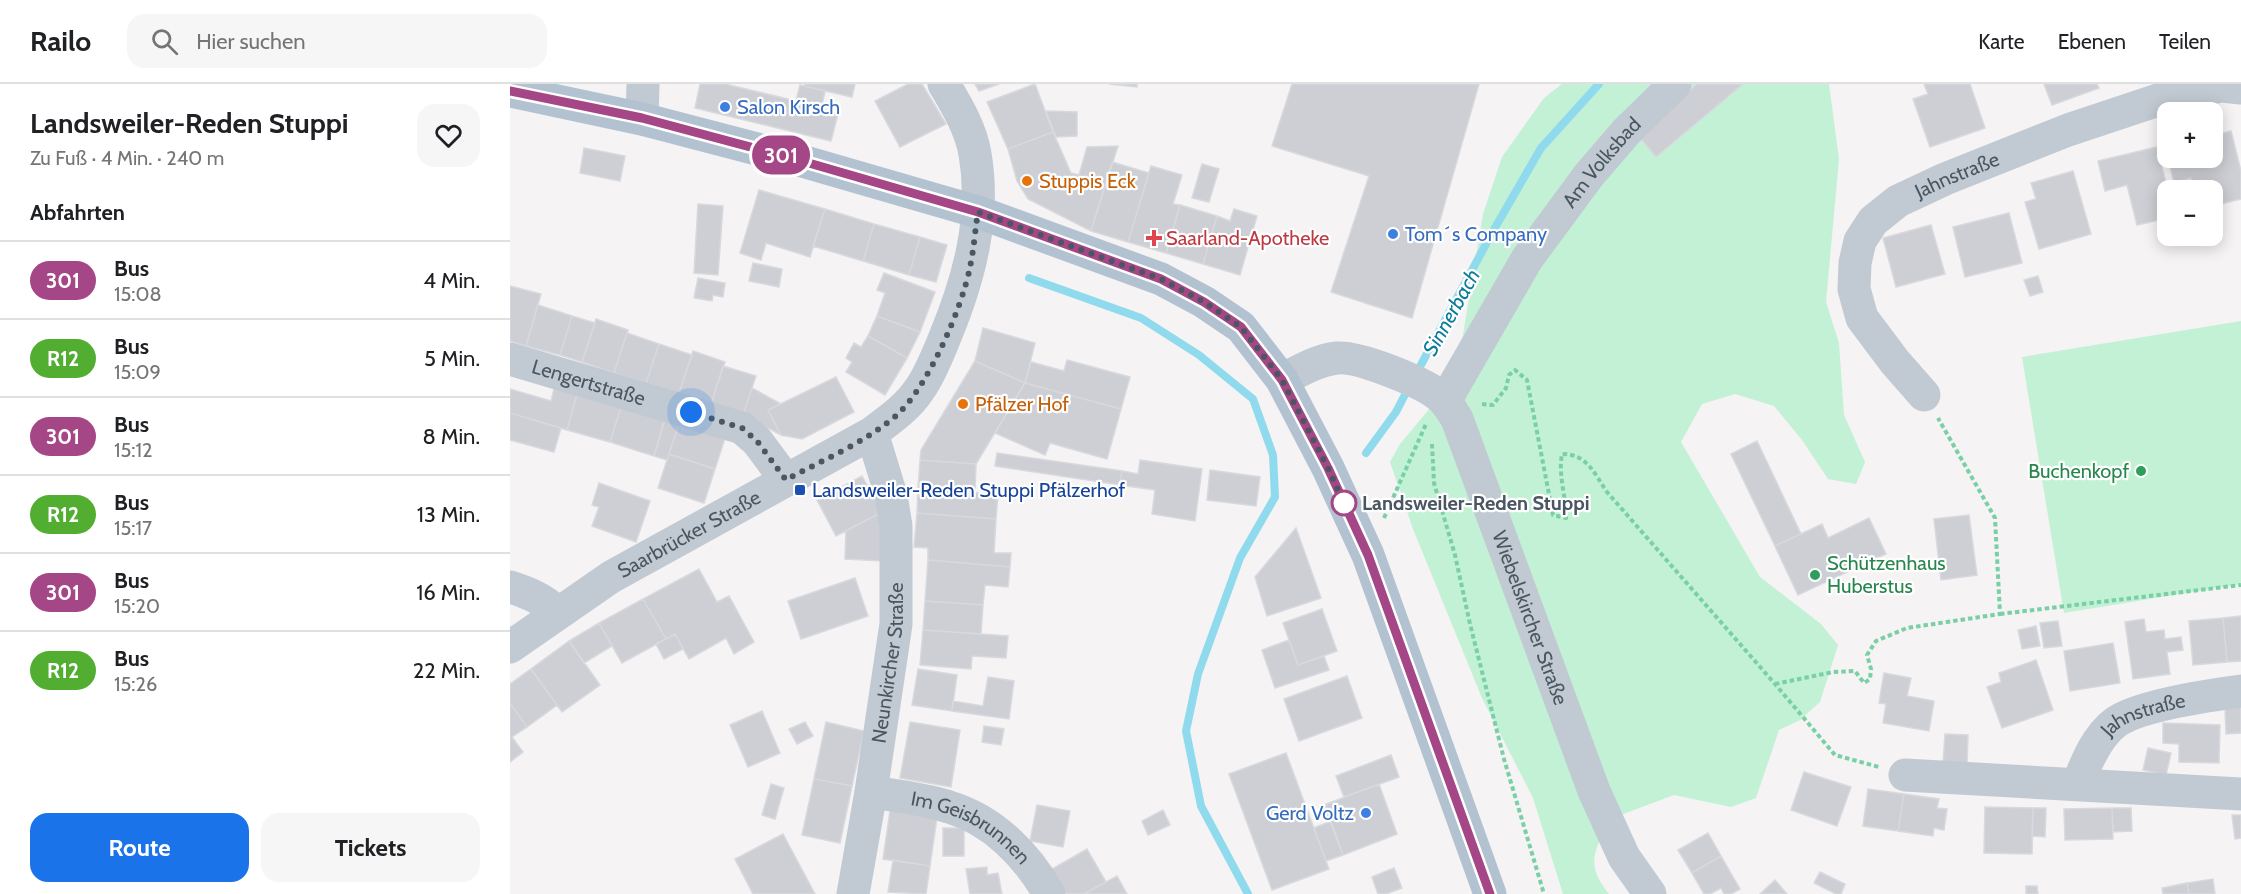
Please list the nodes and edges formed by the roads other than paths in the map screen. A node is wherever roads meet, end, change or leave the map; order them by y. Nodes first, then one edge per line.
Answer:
1 (643, 84) edge
2 (944, 84) edge
3 (1675, 84) edge
4 (2241, 88) edge
5 (544, 90) edge
6 (510, 91) edge
7 (642, 118) junction
8 (978, 212) junction
9 (510, 358) edge
10 (1282, 380) junction
11 (1924, 395) road end
12 (1432, 404) junction
13 (872, 433) junction
14 (786, 480) junction
15 (510, 587) edge
16 (557, 612) junction
17 (510, 647) edge
18 (2241, 691) edge
19 (1905, 775) road end
20 (2078, 784) junction
21 (871, 792) junction
22 (2241, 794) edge
23 (853, 894) edge
24 (1049, 894) edge
25 (1490, 894) edge
26 (1650, 894) edge

1 - 7 street
2 - 8 street, Saarbrücker Straße
3 - 12 street, Am Volksbad
4 - 11 street, Jahnstraße
5 - 6 main road
5 - 7 main road
7 - 8 main road
8 - 10 main road
8 - 13 street, Saarbrücker Straße
9 - 14 street, Lengertstraße
10 - 12 street
10 - 25 main road
12 - 26 street, Wiebelskircher Straße
13 - 14 street, Saarbrücker Straße
13 - 21 street, Neunkircher Straße
14 - 16 street, Saarbrücker Straße
15 - 16 street
16 - 17 street, Saarbrücker Straße
18 - 20 street, Jahnstraße
19 - 20 street
20 - 22 street
21 - 23 street, Neunkircher Straße
21 - 24 street, Im Geisbrunnen

